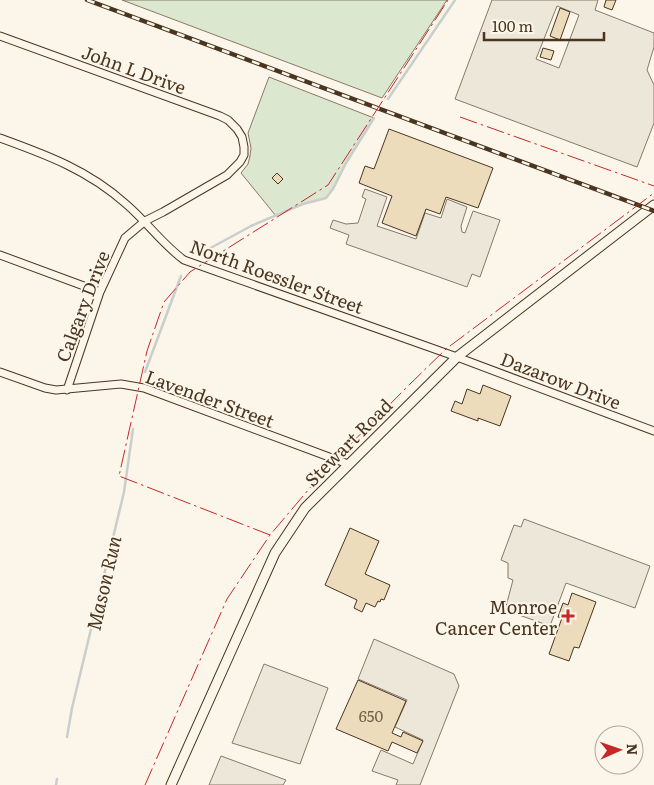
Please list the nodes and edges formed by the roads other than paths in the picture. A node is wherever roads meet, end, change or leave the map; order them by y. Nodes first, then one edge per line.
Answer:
1 (0, 36) edge
2 (0, 138) edge
3 (244, 147) joint
4 (654, 205) edge
5 (144, 221) junction
6 (0, 255) edge
7 (100, 292) junction
8 (457, 356) junction
9 (0, 372) edge
10 (67, 390) junction
11 (654, 431) edge
12 (348, 464) junction
13 (171, 785) edge

1 - 3 street, John L Drive
2 - 5 street, North Roessler Street
3 - 5 street, Calgary Drive
4 - 8 street, Stewart Road
5 - 7 street, Calgary Drive
5 - 8 street, North Roessler Street
6 - 7 street
7 - 10 street, Calgary Drive
8 - 11 street, Dazarow Drive
8 - 12 street, Stewart Road
9 - 10 street, Lavender Street
10 - 12 street, Lavender Street
12 - 13 street, Stewart Road

